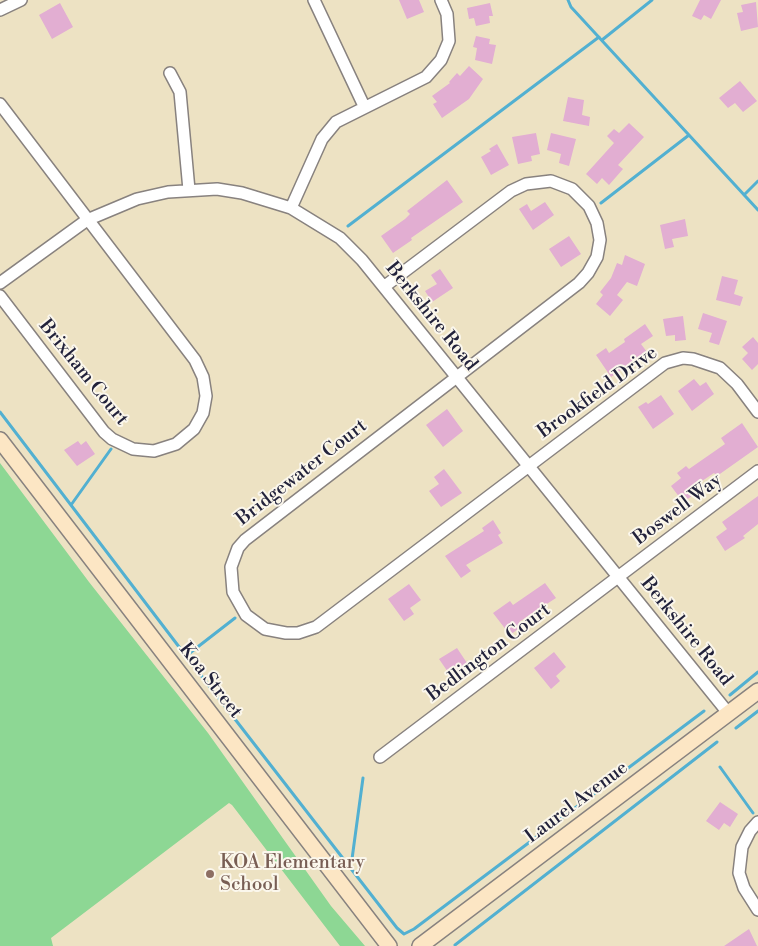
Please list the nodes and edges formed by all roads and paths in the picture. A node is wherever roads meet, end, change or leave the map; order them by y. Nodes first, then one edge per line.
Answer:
1 (21, 0) edge
2 (314, 0) edge
3 (441, 0) edge
4 (0, 10) edge
5 (170, 73) dead end
6 (0, 104) edge
7 (364, 106) junction
8 (189, 190) junction
9 (291, 208) junction
10 (87, 220) junction
11 (0, 283) edge
12 (385, 286) junction
13 (0, 296) edge
14 (457, 376) junction
15 (758, 412) edge
16 (0, 440) edge
17 (529, 466) junction
18 (758, 471) edge
19 (619, 576) junction
20 (758, 691) edge
21 (729, 714) junction
22 (380, 757) dead end
23 (758, 822) edge
24 (758, 910) edge
25 (389, 946) edge
26 (420, 946) edge

1 - 4 street
2 - 7 street
3 - 7 street
5 - 8 street
6 - 10 street, Brixham Court
7 - 9 street
8 - 9 street, Berkshire Road
8 - 10 street, Berkshire Road
9 - 12 street, Berkshire Road
10 - 11 street, Berkshire Road
10 - 13 street, Brixham Court
12 - 14 street, Berkshire Road
12 - 14 street, Bridgewater Court
14 - 17 street, Berkshire Road
14 - 17 street, Bridgewater Court
15 - 17 street, Brookfield Drive
16 - 25 main road, Koa Street
17 - 19 street, Berkshire Road
18 - 19 street, Boswell Way
19 - 21 street, Berkshire Road
19 - 22 street, Bedlington Court
20 - 21 main road, Laurel Avenue
21 - 26 main road, Laurel Avenue
23 - 24 street

